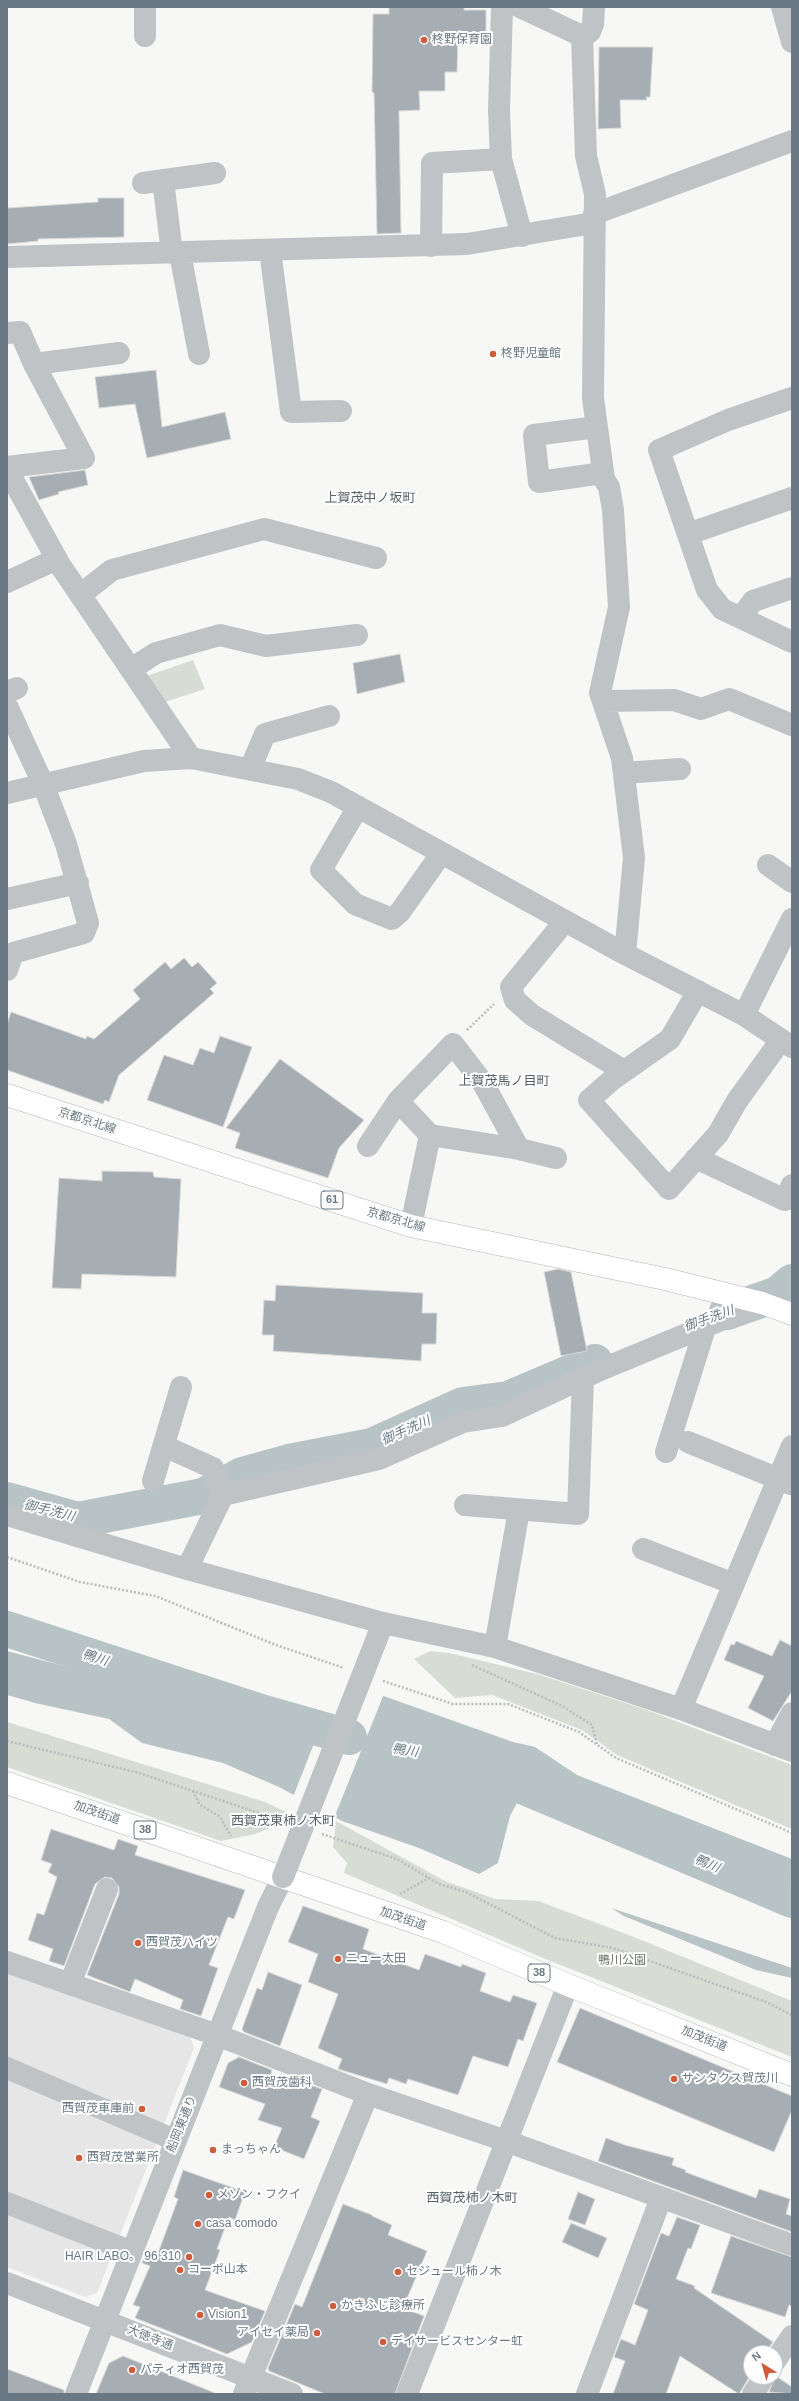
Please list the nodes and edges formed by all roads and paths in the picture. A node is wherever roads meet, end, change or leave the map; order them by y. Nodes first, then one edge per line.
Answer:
1 (145, 7) edge
2 (502, 7) edge
3 (520, 7) edge
4 (594, 7) edge
5 (782, 7) edge
6 (145, 36) dead end
7 (582, 36) junction
8 (792, 42) edge
9 (792, 141) edge
10 (501, 159) junction
11 (215, 172) dead end
12 (594, 219) junction
13 (522, 236) junction
14 (431, 246) junction
15 (270, 250) junction
16 (176, 253) junction
17 (7, 257) edge
18 (7, 333) edge
19 (119, 353) dead end
20 (198, 354) dead end
21 (34, 364) junction
22 (792, 398) edge
23 (341, 411) dead end
24 (597, 426) junction
25 (7, 468) edge
26 (603, 473) junction
27 (792, 498) edge
28 (688, 534) junction
29 (376, 558) dead end
30 (56, 559) junction
31 (7, 582) edge
32 (792, 588) edge
33 (80, 595) junction
34 (741, 617) junction
35 (357, 634) dead end
36 (792, 642) edge
37 (130, 669) junction
38 (10, 695) edge
39 (603, 701) junction
40 (330, 716) dead end
41 (792, 725) edge
42 (191, 758) junction
43 (250, 769) junction
44 (680, 769) dead end
45 (624, 773) junction
46 (43, 784) junction
47 (7, 793) edge
48 (358, 807) junction
49 (441, 854) junction
50 (768, 865) dead end
51 (792, 882) edge
52 (78, 883) junction
53 (7, 899) edge
54 (792, 919) edge
55 (565, 921) junction
56 (625, 954) junction
57 (7, 970) edge
58 (511, 987) junction
59 (698, 991) junction
60 (744, 1015) junction
61 (787, 1043) edge
62 (453, 1044) junction
63 (624, 1071) junction
64 (7, 1095) edge
65 (398, 1101) junction
66 (430, 1135) junction
67 (368, 1146) dead end
68 (519, 1150) junction
69 (556, 1158) dead end
70 (696, 1158) junction
71 (792, 1185) edge
72 (411, 1226) junction
73 (762, 1302) junction
74 (792, 1314) edge
75 (705, 1328) junction
76 (583, 1378) junction
77 (181, 1387) dead end
78 (688, 1442) dead end
79 (164, 1446) junction
80 (792, 1446) edge
81 (666, 1452) dead end
82 (153, 1481) dead end
83 (785, 1482) edge
84 (223, 1495) junction
85 (465, 1505) dead end
86 (519, 1510) junction
87 (7, 1515) edge
88 (643, 1549) dead end
89 (7, 1557) edge
90 (187, 1568) junction
91 (734, 1584) junction
92 (384, 1623) junction
93 (466, 1639) junction
94 (495, 1647) junction
95 (350, 1670) dead end
96 (380, 1680) dead end
97 (682, 1710) junction
98 (792, 1713) edge
99 (7, 1741) edge
100 (597, 1745) junction
101 (783, 1748) edge
102 (7, 1783) edge
103 (192, 1790) junction
104 (286, 1822) dead end
105 (315, 1832) dead end
106 (792, 1833) edge
107 (231, 1836) dead end
108 (283, 1877) junction
109 (107, 1889) dead end
110 (7, 1962) edge
111 (70, 1984) junction
112 (568, 1985) junction
113 (792, 2015) edge
114 (217, 2035) junction
115 (7, 2068) edge
116 (792, 2075) edge
117 (368, 2094) junction
118 (175, 2140) junction
119 (506, 2141) junction
120 (661, 2198) junction
121 (7, 2203) edge
122 (792, 2245) edge
123 (132, 2252) junction
124 (7, 2282) edge
125 (105, 2321) junction
126 (792, 2336) edge
127 (783, 2349) edge
128 (247, 2385) edge
129 (759, 2385) edge
130 (76, 2394) edge
131 (292, 2394) edge
132 (407, 2394) edge
133 (587, 2394) edge
134 (753, 2394) edge

1 - 6 street
2 - 10 street
3 - 7 street
4 - 7 street
5 - 8 street
7 - 12 street
9 - 12 street
10 - 13 street
10 - 14 street
11 - 16 street
12 - 13 street
12 - 24 street
13 - 14 street
14 - 15 street
15 - 16 street
15 - 23 street
16 - 17 street
16 - 20 street
18 - 21 street
19 - 21 street
21 - 25 street
22 - 28 street
24 - 26 street
24 - 26 street
25 - 30 street
26 - 39 street
27 - 28 street
28 - 34 street
29 - 33 street
30 - 31 street
30 - 33 street
32 - 34 street
33 - 37 street
34 - 36 street
35 - 37 street
37 - 42 street
38 - 46 street
39 - 41 street
39 - 45 street
40 - 43 street
42 - 43 street
42 - 46 street
43 - 48 street
44 - 45 street
45 - 56 street
46 - 47 street
46 - 52 street
48 - 49 street
48 - 49 street
49 - 55 street
50 - 51 street
52 - 53 street
52 - 57 street
54 - 60 street
55 - 56 street
55 - 58 street
56 - 59 street
58 - 62 path
58 - 63 street
59 - 60 street
59 - 63 street
60 - 61 street
61 - 70 street
62 - 65 street
62 - 68 street
63 - 70 street
64 - 72 main road, 京都京北線 / 61
65 - 66 street
65 - 67 street
66 - 68 street
66 - 72 street
68 - 69 street
70 - 71 street
72 - 73 main road, 京都京北線 / 61
73 - 74 main road, 京都京北線 / 61
73 - 75 street
75 - 76 street
75 - 81 street
76 - 84 street
76 - 86 street
77 - 79 street
78 - 83 street
79 - 82 street
79 - 84 street
80 - 83 street
83 - 91 street
84 - 90 street
85 - 86 street
86 - 94 street
87 - 90 street
88 - 91 street
89 - 95 path
90 - 92 street
91 - 97 street
92 - 93 street
92 - 108 street, 船岡東通り, bridge
93 - 94 street
93 - 100 path
94 - 97 street
96 - 100 path
97 - 101 street
98 - 101 street
99 - 103 path
100 - 106 path
102 - 108 main road, 加茂街道 / 38
103 - 104 path
103 - 107 path
105 - 113 path
108 - 112 main road, 加茂街道 / 38
108 - 114 street, 船岡東通り
109 - 111 street
110 - 111 street
111 - 114 street
112 - 116 main road, 加茂街道 / 38
112 - 119 street
114 - 117 street
114 - 118 street, 船岡東通り
115 - 118 street
117 - 119 street
117 - 128 street
118 - 123 street, 船岡東通り
119 - 120 street
119 - 132 street
120 - 122 street
120 - 133 street
121 - 123 street
123 - 125 street, 船岡東通り
124 - 125 street, 大徳寺通
125 - 128 street, 大徳寺通
125 - 130 street, 船岡東通り
126 - 127 street
128 - 131 street, 大徳寺通
129 - 134 street

